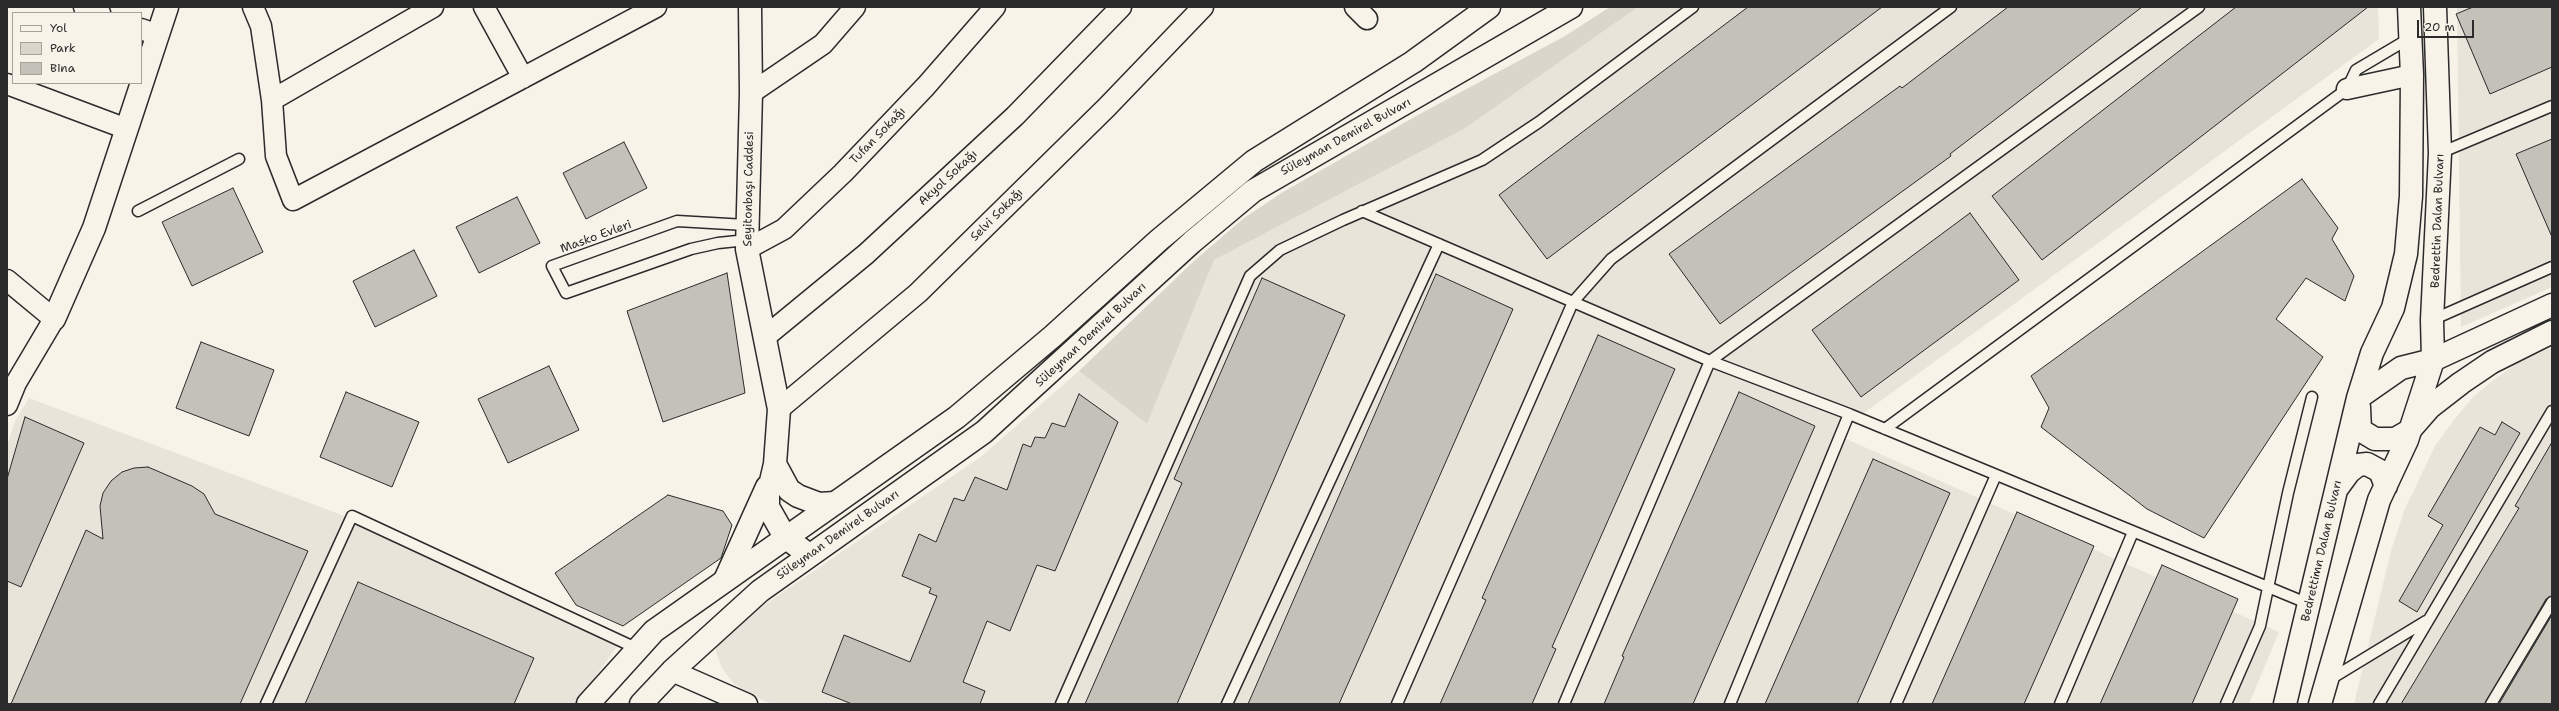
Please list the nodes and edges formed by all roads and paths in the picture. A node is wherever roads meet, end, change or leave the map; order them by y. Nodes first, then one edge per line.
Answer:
1 (84, 7) edge
2 (166, 7) edge
3 (253, 7) edge
4 (434, 7) edge
5 (484, 7) edge
6 (656, 7) edge
7 (750, 7) edge
8 (855, 7) edge
9 (995, 7) edge
10 (1121, 7) edge
11 (1203, 7) edge
12 (1489, 7) edge
13 (1571, 7) edge
14 (1693, 7) edge
15 (1950, 7) edge
16 (2199, 7) edge
17 (2408, 7) edge
18 (2435, 7) edge
19 (97, 12) edge
20 (149, 32) edge
21 (2410, 38) junction
22 (142, 62) edge
23 (2412, 75) junction
24 (523, 78) junction
25 (7, 84) edge
26 (137, 84) edge
27 (2347, 89) junction
28 (751, 93) junction
29 (272, 100) junction
30 (2552, 106) edge
31 (126, 129) junction
32 (2440, 153) junction
33 (239, 159) dead end
34 (138, 211) dead end
35 (1362, 211) junction
36 (747, 238) junction
37 (1439, 244) junction
38 (2552, 266) edge
39 (7, 280) edge
40 (1573, 302) junction
41 (2552, 305) edge
42 (54, 319) junction
43 (2432, 320) junction
44 (2552, 332) edge
45 (765, 337) junction
46 (1710, 360) junction
47 (2433, 360) junction
48 (2312, 397) dead end
49 (2358, 398) junction
50 (7, 404) edge
51 (779, 409) junction
52 (2552, 410) edge
53 (1849, 414) junction
54 (1885, 429) junction
55 (2410, 431) junction
56 (775, 464) junction
57 (1996, 475) junction
58 (2386, 486) junction
59 (2337, 489) junction
60 (835, 503) junction
61 (2132, 532) junction
62 (785, 537) junction
63 (809, 555) junction
64 (725, 580) junction
65 (2268, 588) junction
66 (2552, 602) edge
67 (2309, 604) junction
68 (2429, 620) junction
69 (638, 649) junction
70 (672, 671) junction
71 (2327, 681) junction
72 (266, 704) edge
73 (588, 704) edge
74 (641, 704) edge
75 (748, 704) edge
76 (1061, 704) edge
77 (1227, 704) edge
78 (1397, 704) edge
79 (1564, 704) edge
80 (1730, 704) edge
81 (1896, 704) edge
82 (2060, 704) edge
83 (2226, 704) edge
84 (2285, 704) edge
85 (2320, 704) edge
86 (2379, 704) edge
87 (2491, 704) edge

1 - 19 street
2 - 20 main road
3 - 29 street
4 - 29 street
5 - 24 street
6 - 24 street
7 - 28 main road, Seyitonbaşı Caddesi
8 - 28 street
9 - 36 street, Tufan Sokağı
10 - 45 street, Akyol Sokağı
11 - 51 street, Selvi Sokağı
12 - 60 main road, Süleyman Demirel Bulvarı
13 - 63 main road, Süleyman Demirel Bulvarı
14 - 35 lane
15 - 40 lane
16 - 46 lane
17 - 21 main road
18 - 32 main road, Bedrettin Dalan Bulvarı
20 - 22 main road
21 - 23 main road
21 - 27 lane
23 - 27 street
23 - 49 main road
24 - 29 street
25 - 31 street
26 - 31 main road
27 - 54 lane
28 - 36 main road, Seyitonbaşı Caddesi
30 - 32 lane
31 - 42 main road
32 - 43 main road, Bedrettin Dalan Bulvarı
33 - 34 lane
35 - 37 lane
35 - 76 lane
36 - 36 lane, Masko Evleri
36 - 45 main road, Seyitonbaşı Caddesi
37 - 40 lane
37 - 77 lane
38 - 43 lane
39 - 42 street
40 - 46 lane
40 - 78 lane
41 - 47 main road
42 - 50 street
43 - 47 main road, Bedrettin Dalan Bulvarı
44 - 55 main road
45 - 51 main road, Seyitonbaşı Caddesi
46 - 53 lane
46 - 79 lane
47 - 49 main road
47 - 55 main road, Bedrettin Dalan Bulvarı
48 - 65 lane
49 - 55 main road
49 - 59 main road, Bedrettimn Dalan Bulvarı
51 - 56 main road, Seyitonbaşı Caddesi
52 - 68 lane
53 - 54 lane
53 - 80 lane
54 - 57 lane
55 - 58 main road
56 - 60 main road
56 - 62 main road, Seyitonbaşı Caddesi
56 - 64 main road, Seyitonbaşı Caddesi
57 - 61 lane
57 - 81 lane
58 - 59 main road
58 - 71 main road
59 - 67 main road, Bedrettimn Dalan Bulvarı
60 - 62 main road, Süleyman Demirel Bulvarı
61 - 65 lane
61 - 82 lane
62 - 63 main road, Seyitonbaşı Caddesi
62 - 64 main road, Süleyman Demirel Bulvarı
63 - 70 main road, Süleyman Demirel Bulvarı
64 - 69 main road, Süleyman Demirel Bulvarı
65 - 67 lane
65 - 83 lane
66 - 87 lane
67 - 84 main road, Bedrettimn Dalan Bulvarı
68 - 71 lane
68 - 86 lane
69 - 72 lane
69 - 73 main road, Süleyman Demirel Bulvarı
70 - 74 main road, Süleyman Demirel Bulvarı
70 - 75 street
71 - 85 main road

